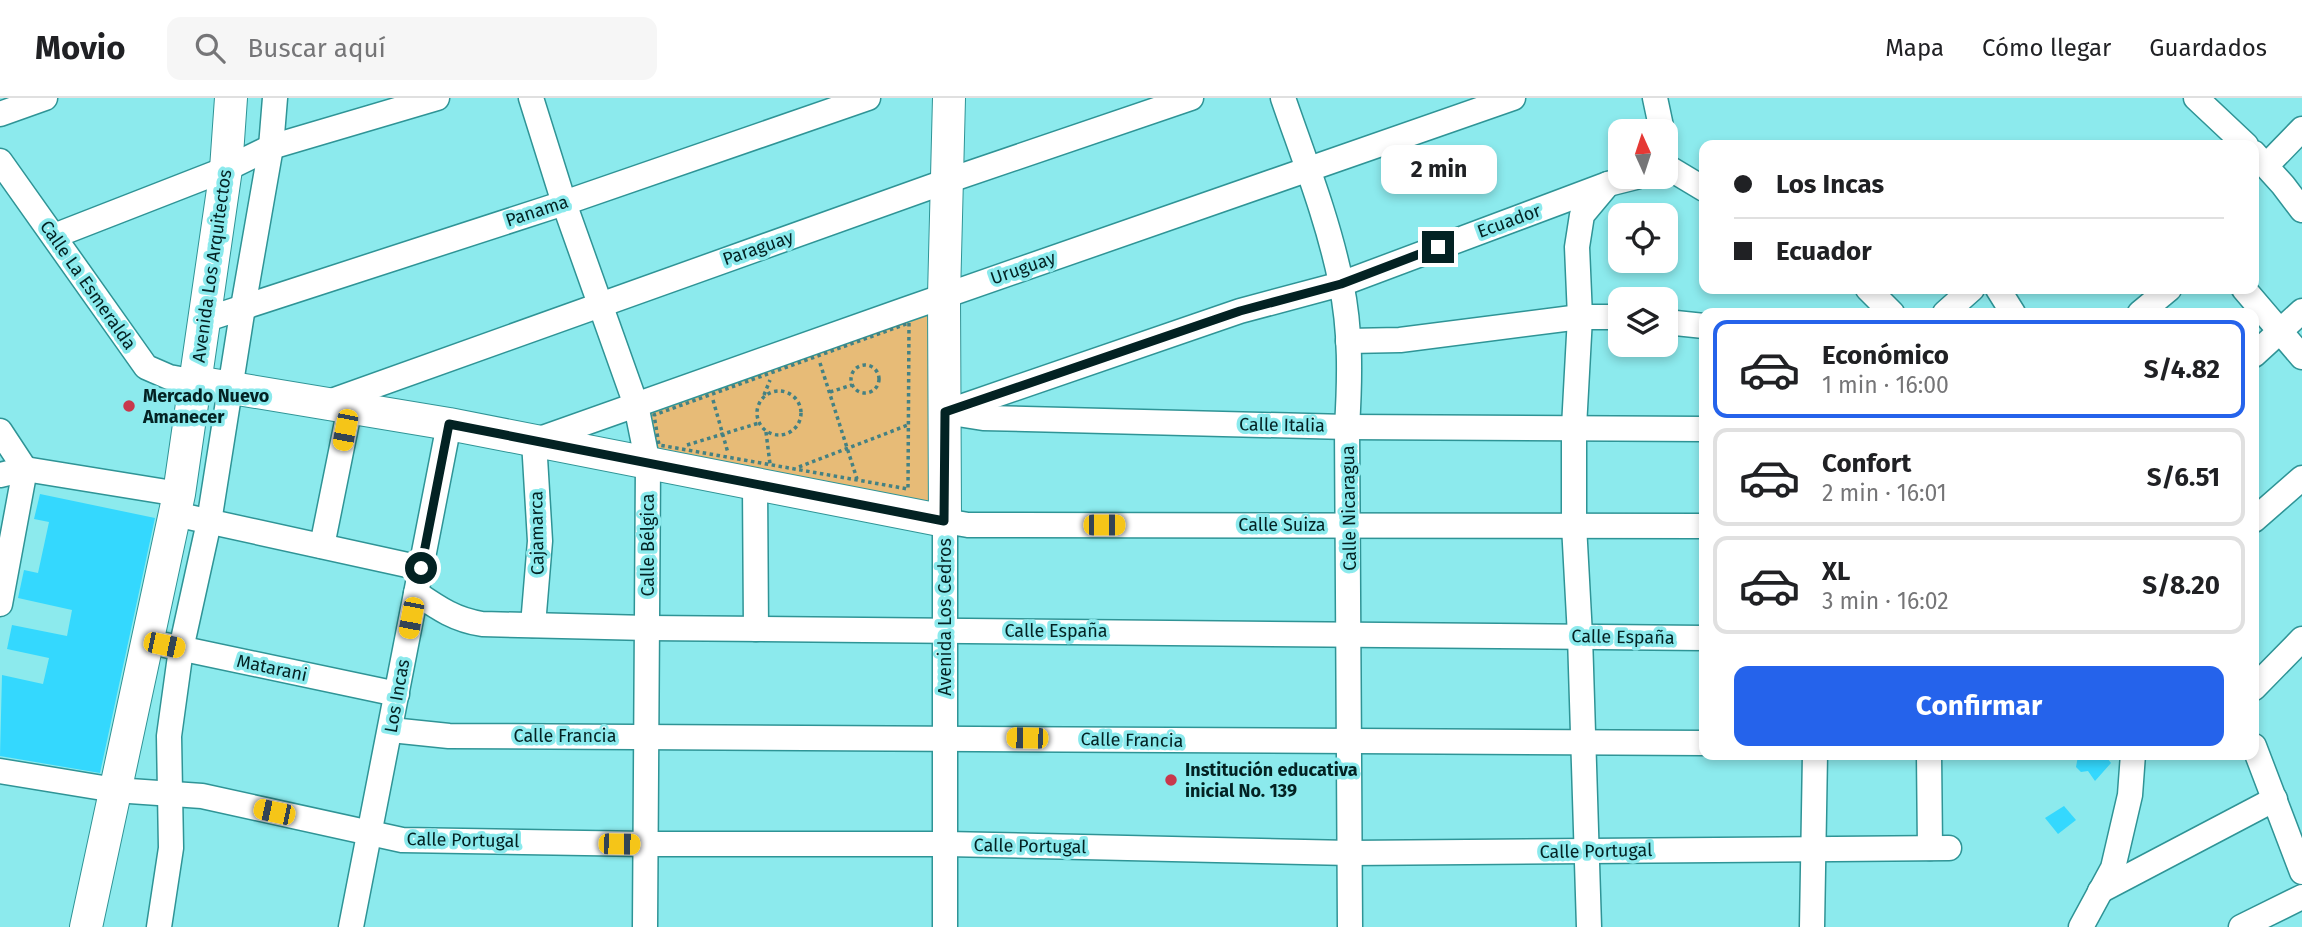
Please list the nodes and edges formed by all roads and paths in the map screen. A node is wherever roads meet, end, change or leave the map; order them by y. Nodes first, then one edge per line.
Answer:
1 (45, 98) edge
2 (231, 98) edge
3 (275, 98) edge
4 (437, 98) edge
5 (531, 98) edge
6 (868, 98) edge
7 (949, 98) edge
8 (1191, 98) edge
9 (1283, 98) edge
10 (1513, 98) edge
11 (1655, 98) edge
12 (2196, 98) edge
13 (0, 114) edge
14 (1659, 119) edge
15 (2302, 129) edge
16 (2241, 140) edge
17 (271, 147) junction
18 (2260, 159) edge
19 (0, 161) edge
20 (226, 169) junction
21 (1308, 170) junction
22 (1678, 171) edge
23 (947, 181) junction
24 (1608, 184) joint
25 (1699, 185) edge
26 (564, 203) junction
27 (2302, 210) edge
28 (54, 236) junction
29 (1341, 284) junction
30 (1873, 294) edge
31 (1966, 294) edge
32 (2163, 294) edge
33 (2248, 294) edge
34 (944, 296) junction
35 (601, 303) junction
36 (243, 307) junction
37 (1887, 308) edge
38 (1951, 308) edge
39 (2146, 308) edge
40 (2302, 311) edge
41 (1580, 317) junction
42 (1608, 317) edge
43 (204, 320) junction
44 (1678, 323) edge
45 (1699, 325) edge
46 (2280, 331) junction
47 (1349, 341) junction
48 (2259, 350) edge
49 (2302, 357) edge
50 (818, 358) junction
51 (196, 382) junction
52 (852, 385) junction
53 (231, 387) junction
54 (830, 393) junction
55 (711, 395) junction
56 (338, 405) junction
57 (636, 405) junction
58 (945, 412) junction
59 (759, 423) junction
60 (449, 424) junction
61 (908, 425) junction
62 (1348, 427) junction
63 (1574, 427) junction
64 (1699, 429) edge
65 (0, 431) edge
66 (722, 434) junction
67 (534, 442) junction
68 (678, 449) junction
69 (847, 449) junction
70 (730, 458) junction
71 (648, 464) junction
72 (25, 469) junction
73 (793, 470) junction
74 (0, 475) edge
75 (2302, 478) edge
76 (858, 481) junction
77 (755, 485) junction
78 (177, 504) junction
79 (2259, 516) edge
80 (944, 521) junction
81 (209, 522) junction
82 (1350, 525) junction
83 (1574, 526) junction
84 (1699, 526) edge
85 (322, 546) junction
86 (421, 568) junction
87 (416, 593) junction
88 (0, 604) edge
89 (533, 625) junction
90 (648, 628) junction
91 (756, 629) junction
92 (945, 630) junction
93 (1350, 633) junction
94 (1580, 636) junction
95 (1699, 638) edge
96 (2302, 639) edge
97 (148, 642) junction
98 (181, 649) junction
99 (2259, 683) edge
100 (397, 694) junction
101 (391, 730) junction
102 (647, 736) junction
103 (946, 737) junction
104 (1350, 743) junction
105 (1584, 743) junction
106 (1699, 743) edge
107 (2259, 759) edge
108 (1815, 760) edge
109 (1930, 760) edge
110 (2133, 760) edge
111 (0, 771) edge
112 (115, 790) junction
113 (170, 794) junction
114 (2275, 799) junction
115 (2294, 824) edge
116 (370, 833) junction
117 (646, 844) junction
118 (947, 844) junction
119 (1815, 849) junction
120 (1588, 851) junction
121 (1350, 853) junction
122 (2302, 872) edge
123 (2100, 891) junction
124 (2302, 897) edge
125 (86, 927) edge
126 (159, 927) edge
127 (351, 927) edge
128 (645, 927) edge
129 (945, 927) edge
130 (1350, 927) edge
131 (1589, 927) edge
132 (1812, 927) edge
133 (2081, 927) edge
134 (2241, 927) edge

1 - 13 street
2 - 20 main road, Avenida Los Arquitectos
3 - 17 street, Avenida Los Arquitectos
4 - 17 street
5 - 26 street, Calle Bélgica
6 - 26 street, Panama
7 - 23 main road, Avenida Los Cedros
8 - 23 street, Paraguay
9 - 21 street, Calle Nicaragua
10 - 21 street, Uruguay
11 - 14 street
12 - 16 street
15 - 18 street
17 - 20 street
17 - 36 street, Avenida Los Arquitectos
18 - 27 street
19 - 28 street, Calle La Esmeralda
20 - 28 street
20 - 43 main road, Avenida Los Arquitectos
21 - 29 street, Calle Nicaragua
21 - 34 street, Uruguay
22 - 25 street
23 - 34 main road, Avenida Los Cedros
23 - 35 street, Paraguay
24 - 29 street, Ecuador
24 - 41 street
26 - 35 street, Calle Bélgica
26 - 36 street, Panama
28 - 51 street, Calle La Esmeralda
29 - 47 street, Calle Nicaragua
29 - 58 street, Ecuador
30 - 37 street
31 - 38 street
32 - 39 street
33 - 46 street
34 - 57 street, Uruguay
34 - 58 main road, Avenida Los Cedros
35 - 56 street, Paraguay
35 - 57 street, Calle Bélgica
36 - 43 street, Panama
36 - 53 street, Avenida Los Arquitectos
40 - 46 street
41 - 42 street
41 - 47 street
41 - 63 street
43 - 51 main road, Avenida Los Arquitectos
44 - 45 street
46 - 48 street
46 - 49 street
47 - 62 street, Calle Nicaragua
50 - 54 path
50 - 55 path
50 - 61 path
51 - 53 main road
51 - 78 main road, Avenida Los Arquitectos
52 - 52 path
52 - 54 path
53 - 56 main road
53 - 81 street, Avenida Los Arquitectos
54 - 69 path
55 - 66 path
55 - 68 path
56 - 60 main road
56 - 85 street
57 - 67 street, Uruguay
57 - 71 street, Calle Bélgica
58 - 62 street, Calle Italia
58 - 80 main road, Avenida Los Cedros
59 - 59 path
59 - 66 path
60 - 67 main road
60 - 86 street, Los Incas
61 - 69 path
61 - 76 path
62 - 63 street, Calle Italia
62 - 82 street, Calle Nicaragua
63 - 64 street, Calle Italia
63 - 83 street
65 - 72 street
66 - 68 path
66 - 70 path
67 - 71 main road
67 - 89 street, Cajamarca
68 - 70 path
69 - 73 path
69 - 76 path
70 - 73 path
71 - 77 main road
71 - 90 street, Calle Bélgica
72 - 74 street
72 - 78 street
72 - 88 street
73 - 76 path
75 - 79 street
77 - 80 main road
77 - 91 street
78 - 81 street
78 - 97 main road, Avenida Los Arquitectos
80 - 82 street, Calle Suiza
80 - 92 street, Avenida Los Cedros
81 - 85 street
81 - 98 street, Avenida Los Arquitectos
82 - 83 street, Calle Suiza
82 - 93 street, Calle Nicaragua
83 - 84 street, Calle Suiza
83 - 94 street
85 - 86 street
86 - 87 street, Los Incas
87 - 89 street, Calle España
87 - 100 street, Los Incas
89 - 90 street, Calle España
90 - 91 street, Calle España
90 - 102 street, Calle Bélgica
91 - 92 street, Calle España
92 - 93 street, Calle España
92 - 103 street, Avenida Los Cedros
93 - 94 street, Calle España
93 - 104 street, Calle Nicaragua
94 - 95 street, Calle España
94 - 105 street
96 - 99 street
97 - 98 street, Matarani
97 - 112 main road, Avenida Los Arquitectos
98 - 100 street, Matarani
98 - 113 street, Avenida Los Arquitectos
100 - 101 street, Los Incas
101 - 102 street, Calle Francia
101 - 116 street, Los Incas
102 - 103 street, Calle Francia
102 - 117 street, Calle Bélgica
103 - 104 street, Calle Francia
103 - 118 street, Avenida Los Cedros
104 - 105 street, Calle Francia
104 - 121 street, Calle Nicaragua
105 - 106 street, Calle Francia
105 - 120 street
107 - 114 street
108 - 119 street
109 - 119 street, Calle Portugal
110 - 123 street
111 - 112 street, Calle Portugal
112 - 113 street, Calle Portugal
112 - 125 main road, Avenida Los Arquitectos
113 - 116 street, Calle Portugal
113 - 126 street, Avenida Los Arquitectos
114 - 115 street
114 - 123 street
115 - 122 street
116 - 117 street, Calle Portugal
116 - 127 street, Los Incas
117 - 118 street, Calle Portugal
117 - 128 street, Calle Bélgica
118 - 121 street, Calle Portugal
118 - 129 street, Avenida Los Cedros
119 - 120 street, Calle Portugal
119 - 132 street
120 - 121 street, Calle Portugal
120 - 131 street
121 - 130 street, Calle Nicaragua
123 - 133 street
124 - 134 street

